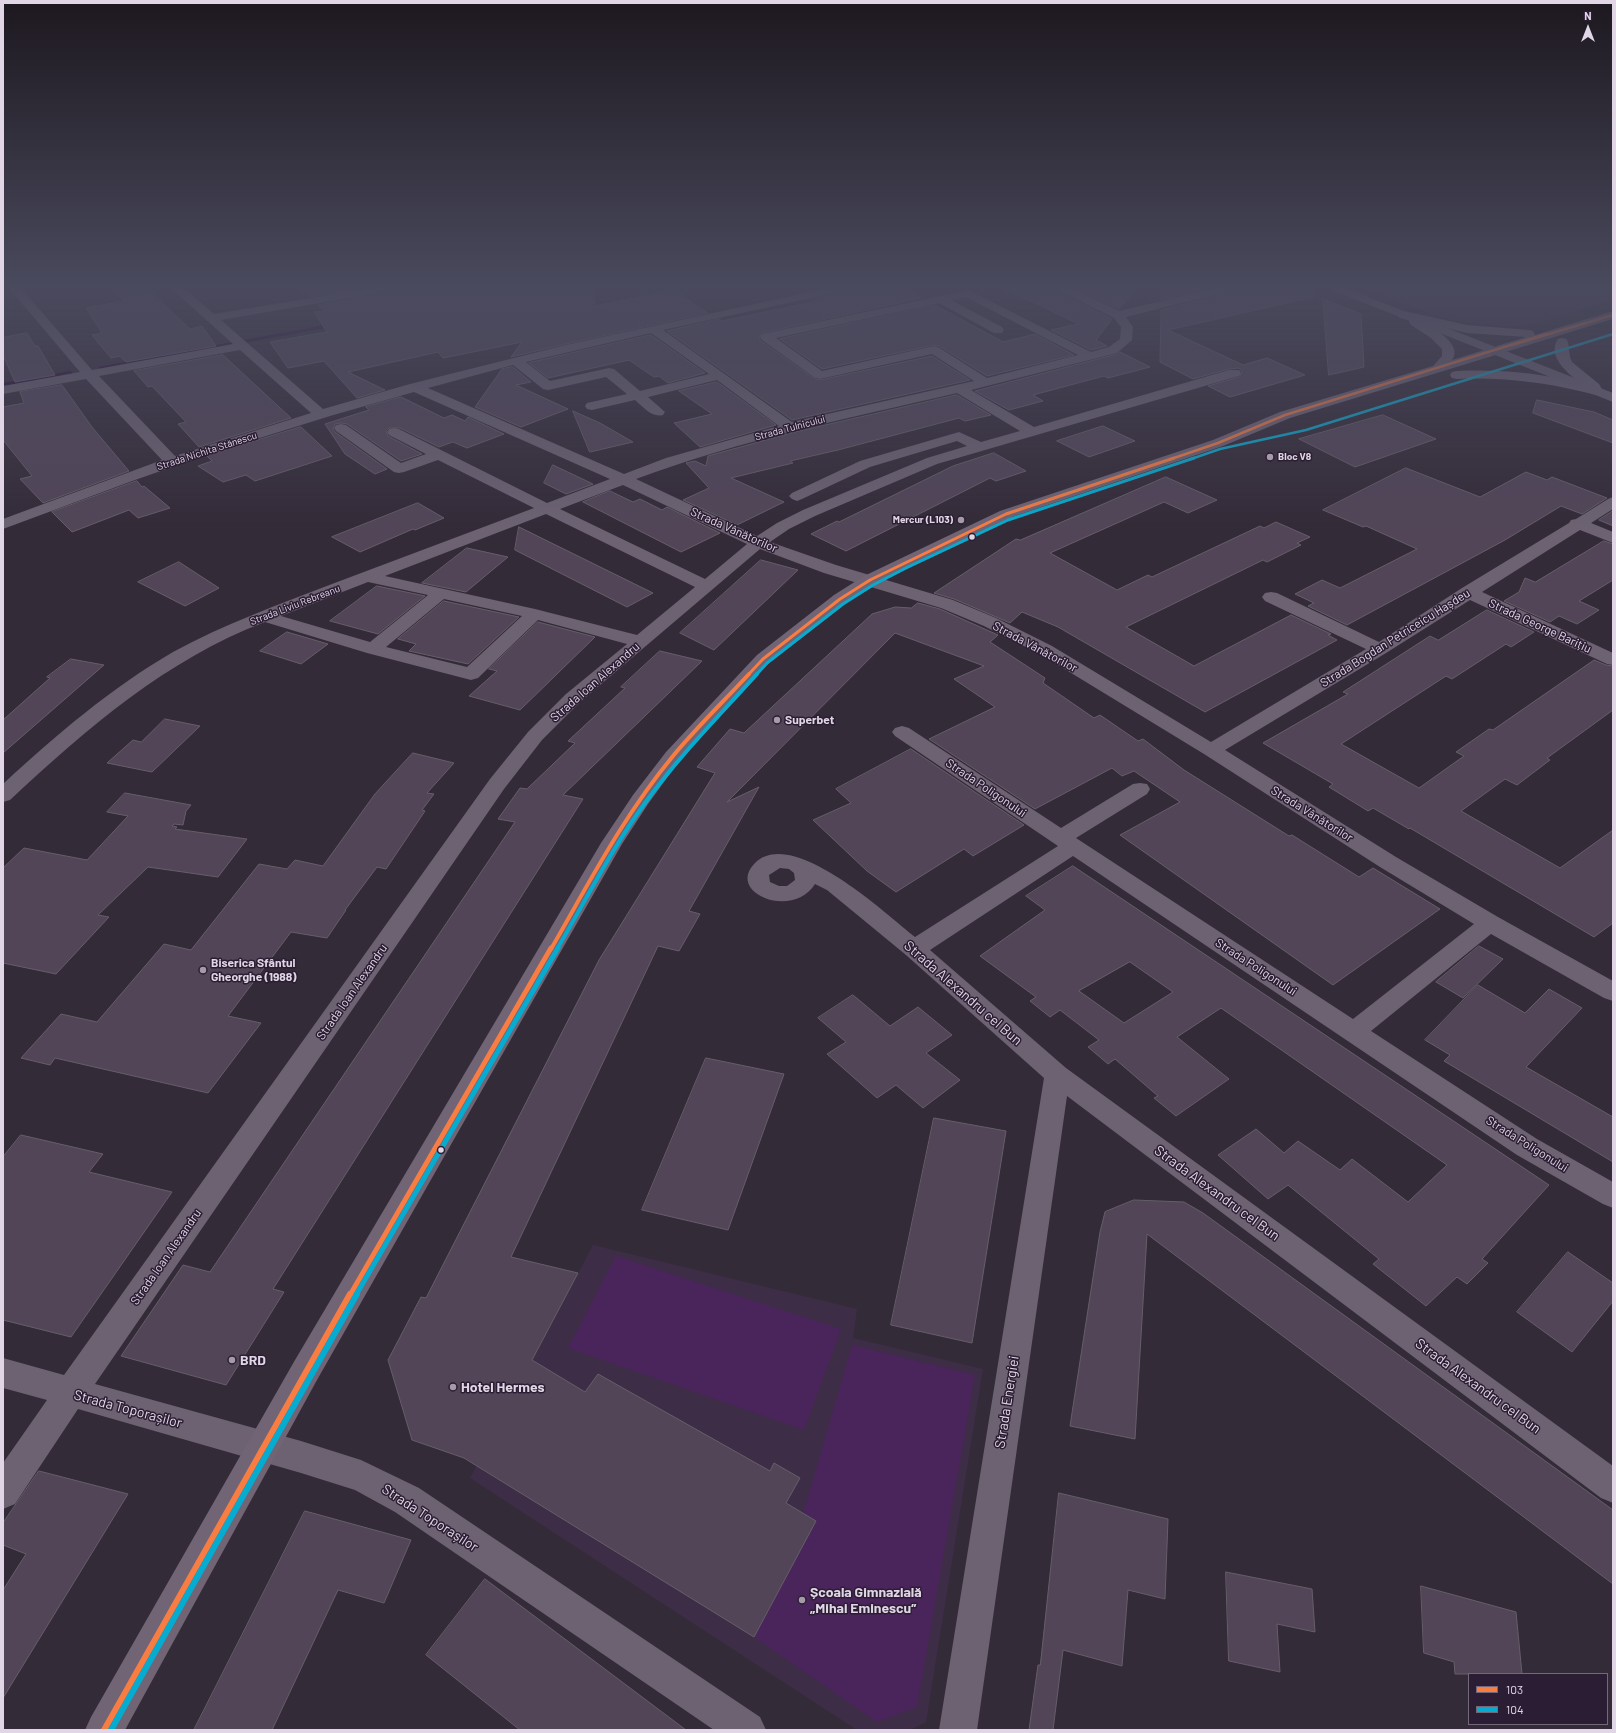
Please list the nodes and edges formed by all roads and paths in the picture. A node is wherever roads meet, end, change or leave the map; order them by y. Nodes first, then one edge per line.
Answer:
1 (85, 369) edge
2 (114, 369) edge
3 (269, 369) edge
4 (485, 369) edge
5 (526, 369) edge
6 (709, 369) edge
7 (811, 369) edge
8 (848, 369) edge
9 (964, 369) edge
10 (1038, 369) edge
11 (1433, 369) edge
12 (1479, 369) edge
13 (1539, 369) edge
14 (1572, 369) edge
15 (1234, 373) dead end
16 (89, 374) junction
17 (1458, 375) junction
18 (719, 376) junction
19 (583, 378) junction
20 (985, 382) junction
21 (415, 387) junction
22 (958, 389) junction
23 (3, 390) edge
24 (1599, 392) junction
25 (638, 395) junction
26 (1613, 398) edge
27 (592, 406) dead end
28 (658, 412) dead end
29 (320, 414) junction
30 (790, 427) junction
31 (341, 428) dead end
32 (1032, 431) junction
33 (394, 432) dead end
34 (1218, 443) junction
35 (979, 447) junction
36 (439, 454) junction
37 (172, 462) junction
38 (623, 479) junction
39 (797, 496) dead end
40 (1613, 502) edge
41 (546, 508) junction
42 (1577, 523) junction
43 (3, 524) edge
44 (1613, 538) edge
45 (758, 543) junction
46 (368, 577) junction
47 (870, 580) junction
48 (706, 586) junction
49 (1468, 592) junction
50 (441, 593) junction
51 (1271, 597) dead end
52 (535, 614) junction
53 (264, 616) junction
54 (641, 642) junction
55 (373, 649) junction
56 (1380, 649) junction
57 (1613, 660) edge
58 (902, 732) dead end
59 (1210, 750) junction
60 (1140, 789) dead end
61 (3, 796) edge
62 (1066, 842) junction
63 (803, 878) dead end
64 (1490, 923) junction
65 (914, 949) junction
66 (1613, 992) edge
67 (1354, 1031) junction
68 (1057, 1075) junction
69 (1613, 1196) edge
70 (3, 1373) edge
71 (70, 1393) junction
72 (263, 1446) junction
73 (1613, 1486) edge
74 (3, 1492) edge
75 (104, 1730) edge
76 (747, 1730) edge
77 (958, 1730) edge

1 - 16 street
2 - 16 street
3 - 29 street
4 - 21 street, Strada Nichita Stănescu
5 - 19 street
6 - 18 street
7 - 8 street
9 - 20 street
10 - 20 street, Strada Tulnicului
11 - 34 main road
12 - 17 main road
13 - 24 main road
14 - 24 main road
15 - 32 street, Strada Ioan Alexandru
16 - 23 street
16 - 37 street
17 - 24 main road
17 - 34 main road
18 - 25 street
18 - 30 street
19 - 25 street
19 - 25 street
20 - 22 street, Strada Tulnicului
21 - 29 street, Strada Nichita Stănescu
21 - 38 street, Strada Vânătorilor
22 - 30 street, Strada Tulnicului
22 - 32 street
24 - 26 main road
25 - 27 street
25 - 28 street
29 - 37 street, Strada Nichita Stănescu
30 - 38 street, Strada Tulnicului
31 - 36 street
32 - 35 street, Strada Ioan Alexandru
33 - 36 street
34 - 47 main road
35 - 39 street
35 - 45 street, Strada Ioan Alexandru
36 - 41 street
37 - 43 street, Strada Nichita Stănescu
38 - 41 street, Strada Liviu Rebreanu
38 - 45 street, Strada Vânătorilor
40 - 42 street, Strada Bogdan Petriceicu Hașdeu
41 - 46 street, Strada Liviu Rebreanu
41 - 48 street
42 - 44 street
42 - 49 street, Strada Bogdan Petriceicu Hașdeu
45 - 47 street, Strada Vânătorilor
45 - 48 street, Strada Ioan Alexandru
46 - 50 street
46 - 53 street, Strada Liviu Rebreanu
47 - 59 street, Strada Vânătorilor
47 - 72 main road
48 - 54 street, Strada Ioan Alexandru
49 - 56 street, Strada Bogdan Petriceicu Hașdeu
49 - 57 street, Strada George Barițiu
50 - 52 street
50 - 55 street
51 - 56 street
52 - 54 street
52 - 55 street
53 - 55 street
53 - 61 street, Strada Liviu Rebreanu
54 - 71 street, Strada Ioan Alexandru
56 - 59 street, Strada Bogdan Petriceicu Hașdeu
58 - 62 street, Strada Poligonului
59 - 64 street, Strada Vânătorilor
60 - 62 street
62 - 65 street
62 - 67 street, Strada Poligonului
63 - 65 street, Strada Alexandru cel Bun
64 - 66 street, Strada Vânătorilor
64 - 67 street
65 - 68 street, Strada Alexandru cel Bun
67 - 69 street, Strada Poligonului
68 - 73 street, Strada Alexandru cel Bun
68 - 77 street, Strada Energiei
70 - 71 street, Strada Toporașilor
71 - 72 street, Strada Toporașilor
71 - 74 street, Strada Ioan Alexandru
72 - 75 main road
72 - 76 street, Strada Toporașilor

